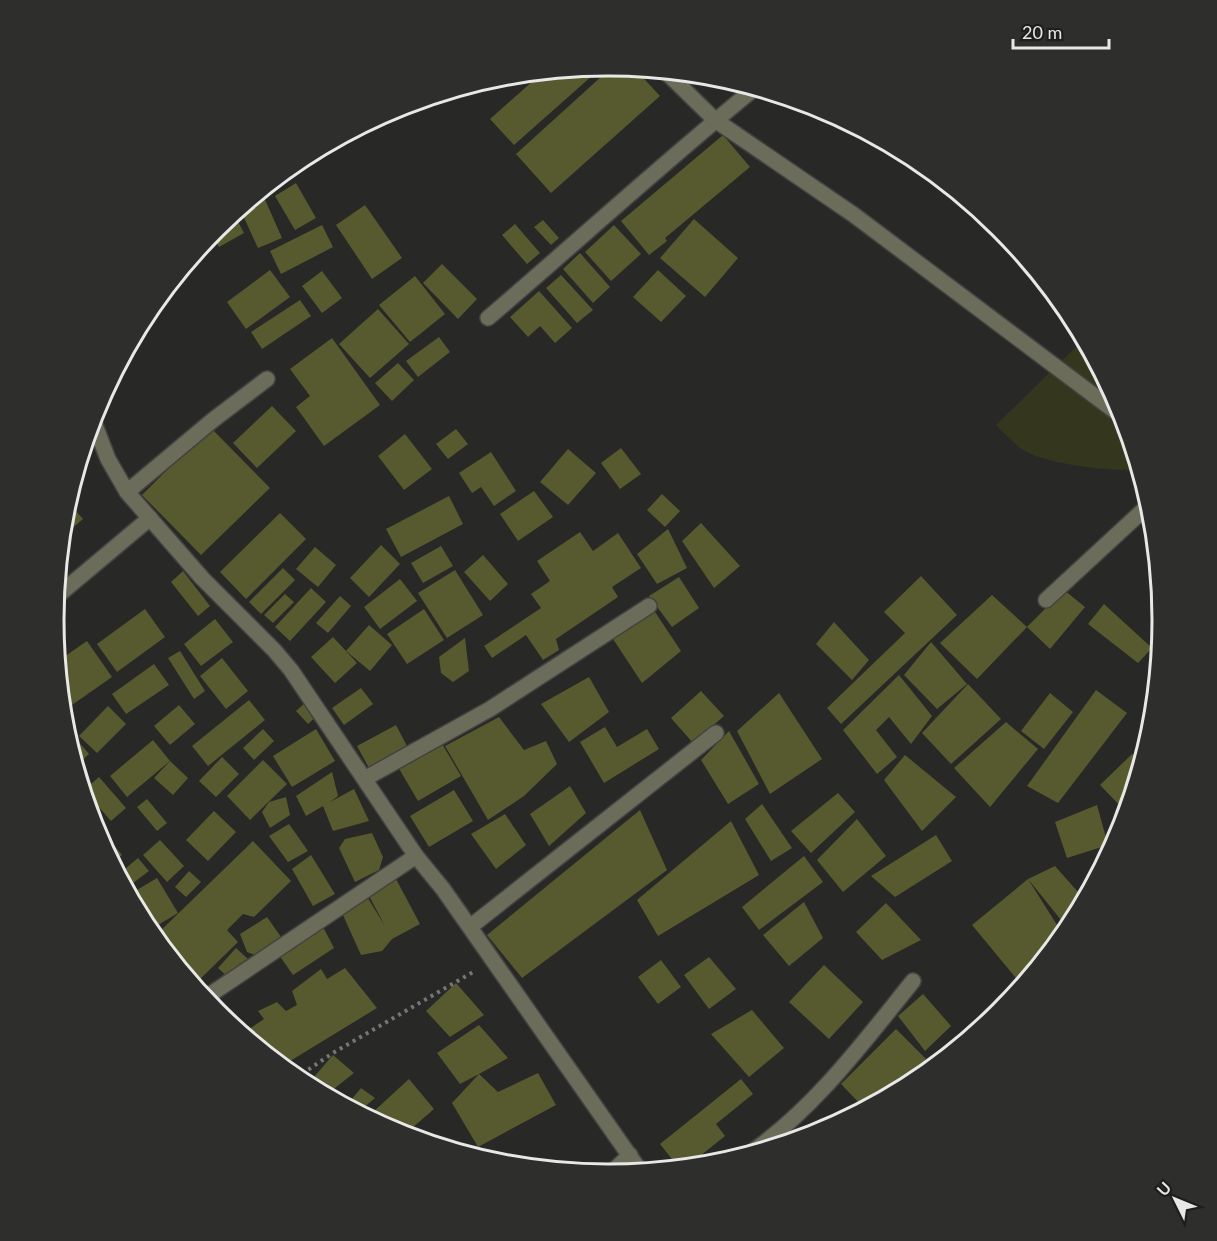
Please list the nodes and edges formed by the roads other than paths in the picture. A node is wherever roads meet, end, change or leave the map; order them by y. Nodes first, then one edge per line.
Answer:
1 (675, 81) edge
2 (747, 94) edge
3 (715, 120) junction
4 (488, 318) dead end
5 (267, 379) dead end
6 (1108, 406) edge
7 (98, 433) edge
8 (127, 492) junction
9 (1141, 512) edge
10 (150, 518) junction
11 (66, 589) edge
12 (1046, 600) dead end
13 (649, 606) dead end
14 (716, 733) dead end
15 (366, 778) junction
16 (416, 856) junction
17 (470, 927) junction
18 (913, 981) dead end
19 (212, 993) edge
20 (770, 1140) edge
21 (630, 1155) junction
22 (635, 1163) edge
23 (621, 1164) edge

1 - 3 street
2 - 3 street
3 - 4 street
3 - 6 street
5 - 8 street
7 - 8 street
8 - 10 street
9 - 12 street
10 - 11 street
10 - 15 street
13 - 15 street
14 - 17 street
15 - 16 street
16 - 17 street
16 - 19 street
17 - 21 street
18 - 20 street
21 - 22 street
21 - 23 street

